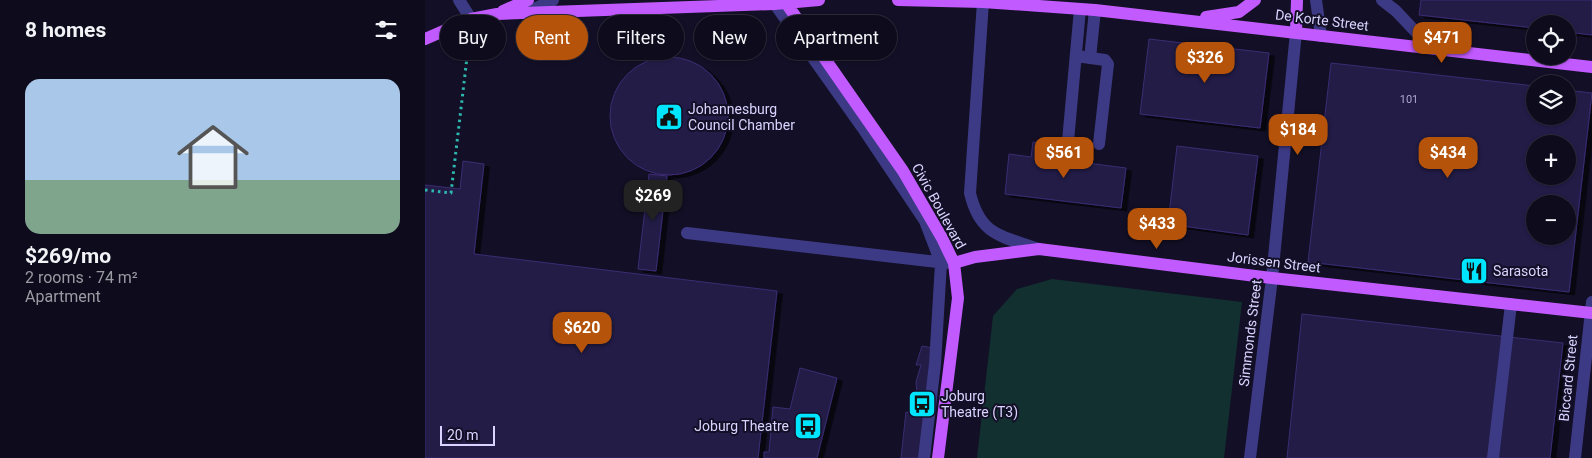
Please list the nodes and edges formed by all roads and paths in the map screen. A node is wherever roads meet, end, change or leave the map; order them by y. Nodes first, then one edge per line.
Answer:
1 (459, 0) edge
2 (528, 0) edge
3 (553, 0) edge
4 (819, 0) edge
5 (899, 0) edge
6 (912, 0) edge
7 (1255, 0) edge
8 (1297, 0) edge
9 (1316, 0) edge
10 (1382, 0) edge
11 (779, 1) edge
12 (983, 2) junction
13 (1016, 2) edge
14 (1396, 6) edge
15 (1089, 7) edge
16 (526, 13) junction
17 (497, 14) junction
18 (469, 15) edge
19 (490, 15) edge
20 (1189, 20) junction
21 (440, 32) edge
22 (1296, 32) junction
23 (1321, 36) junction
24 (425, 39) edge
25 (1431, 48) junction
26 (1076, 56) junction
27 (1090, 58) junction
28 (467, 60) edge
29 (1592, 67) edge
30 (1068, 141) dead end
31 (1099, 144) dead end
32 (425, 190) edge
33 (687, 233) dead end
34 (1039, 249) junction
35 (947, 263) junction
36 (1272, 278) junction
37 (1511, 304) junction
38 (1591, 309) edge
39 (923, 458) edge
40 (938, 458) edge
41 (1250, 458) edge
42 (1493, 458) edge
43 (1575, 458) edge

1 - 18 street
2 - 17 main road
3 - 16 street
4 - 11 main road
5 - 6 main road, De Korte Street
6 - 12 main road, De Korte Street
7 - 20 main road
8 - 22 main road
9 - 23 street
10 - 14 street
11 - 16 main road
11 - 35 main road, Civic Boulevard
12 - 13 main road, De Korte Street
12 - 34 street, Civic Boulevard
13 - 15 main road, De Korte Street
14 - 25 street
15 - 20 main road, De Korte Street
15 - 26 street
15 - 27 street
16 - 17 main road
17 - 19 main road
20 - 22 main road, De Korte Street
21 - 24 main road
22 - 23 main road, De Korte Street
22 - 36 street, Simmonds Street
23 - 25 main road, De Korte Street
25 - 29 main road, De Korte Street
26 - 27 street
26 - 30 street
27 - 31 street
28 - 32 path
33 - 35 street
34 - 35 main road, Jorissen Street
34 - 36 main road, Jorissen Street
35 - 39 street
35 - 40 main road, Civic Boulevard
36 - 37 main road, Jorissen Street
36 - 41 street, Simmonds Street
37 - 38 main road, Jorissen Street
37 - 42 street
38 - 43 street, Biccard Street

